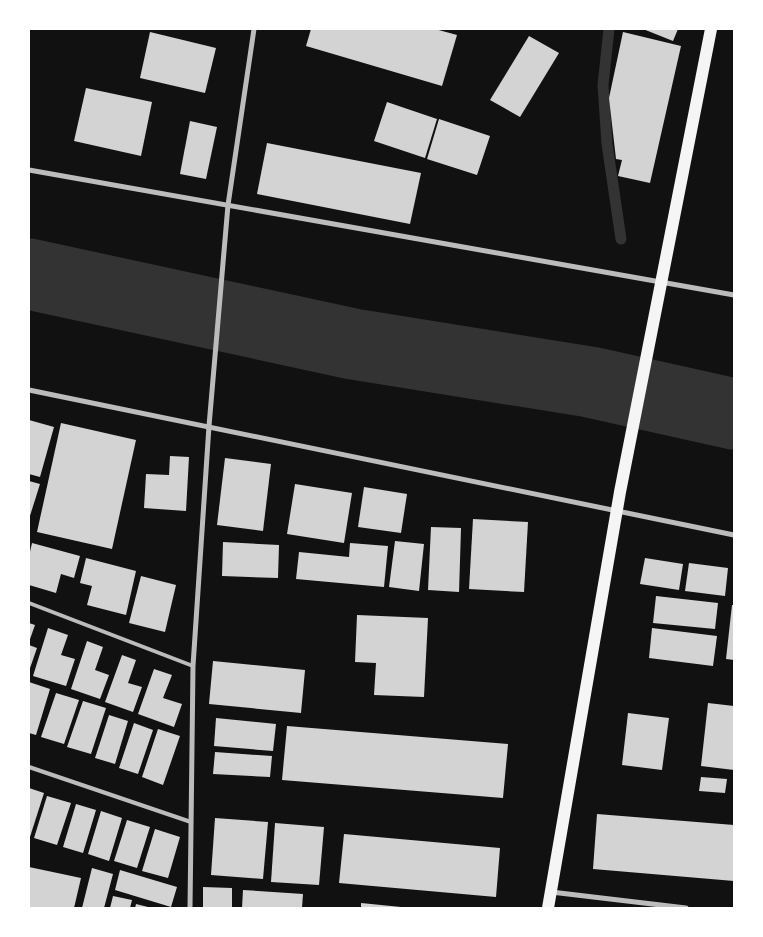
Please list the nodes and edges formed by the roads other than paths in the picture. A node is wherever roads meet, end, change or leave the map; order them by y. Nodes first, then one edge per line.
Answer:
1 (254, 29) edge
2 (712, 29) edge
3 (29, 170) edge
4 (228, 205) junction
5 (660, 280) junction
6 (734, 295) edge
7 (29, 390) edge
8 (209, 426) junction
9 (617, 511) junction
10 (734, 535) edge
11 (29, 603) edge
12 (193, 666) junction
13 (29, 767) edge
14 (191, 822) junction
15 (551, 892) junction
16 (190, 908) edge
17 (548, 908) edge
18 (686, 908) edge

1 - 4 street
2 - 5 main road
3 - 4 street
4 - 5 street
4 - 8 street
5 - 6 street
5 - 9 main road
7 - 8 street
8 - 9 street
8 - 12 street
9 - 10 street
9 - 15 main road
11 - 12 lane
12 - 14 street
13 - 14 lane
14 - 16 street
15 - 17 main road
15 - 18 street

